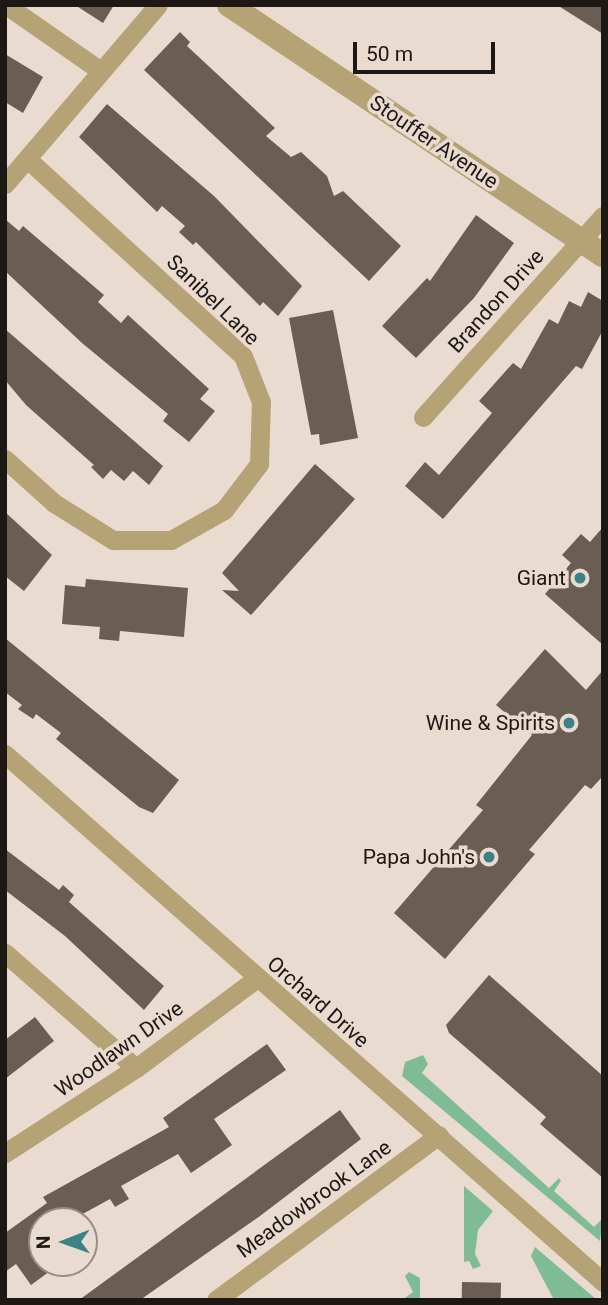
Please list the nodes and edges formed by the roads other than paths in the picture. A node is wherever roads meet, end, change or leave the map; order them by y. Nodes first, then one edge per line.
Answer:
1 (6, 5) edge
2 (158, 5) edge
3 (229, 5) edge
4 (102, 71) junction
5 (27, 159) junction
6 (5, 184) edge
7 (603, 216) edge
8 (581, 241) junction
9 (603, 256) edge
10 (424, 417) dead end
11 (5, 459) edge
12 (5, 754) edge
13 (5, 953) edge
14 (256, 979) junction
15 (136, 1068) junction
16 (439, 1136) junction
17 (5, 1153) edge
18 (603, 1282) edge
19 (216, 1300) edge

1 - 4 street
2 - 4 street
3 - 8 street, Stouffer Avenue
4 - 5 street
5 - 6 street
5 - 11 street, Sanibel Lane
7 - 8 street, Brandon Drive
8 - 9 street, Stouffer Avenue
8 - 10 street, Brandon Drive
12 - 14 street, Orchard Drive
13 - 15 street
14 - 15 street, Woodlawn Drive
14 - 16 street, Orchard Drive
15 - 17 street, Woodlawn Drive
16 - 18 street, Orchard Drive
16 - 19 street, Meadowbrook Lane

